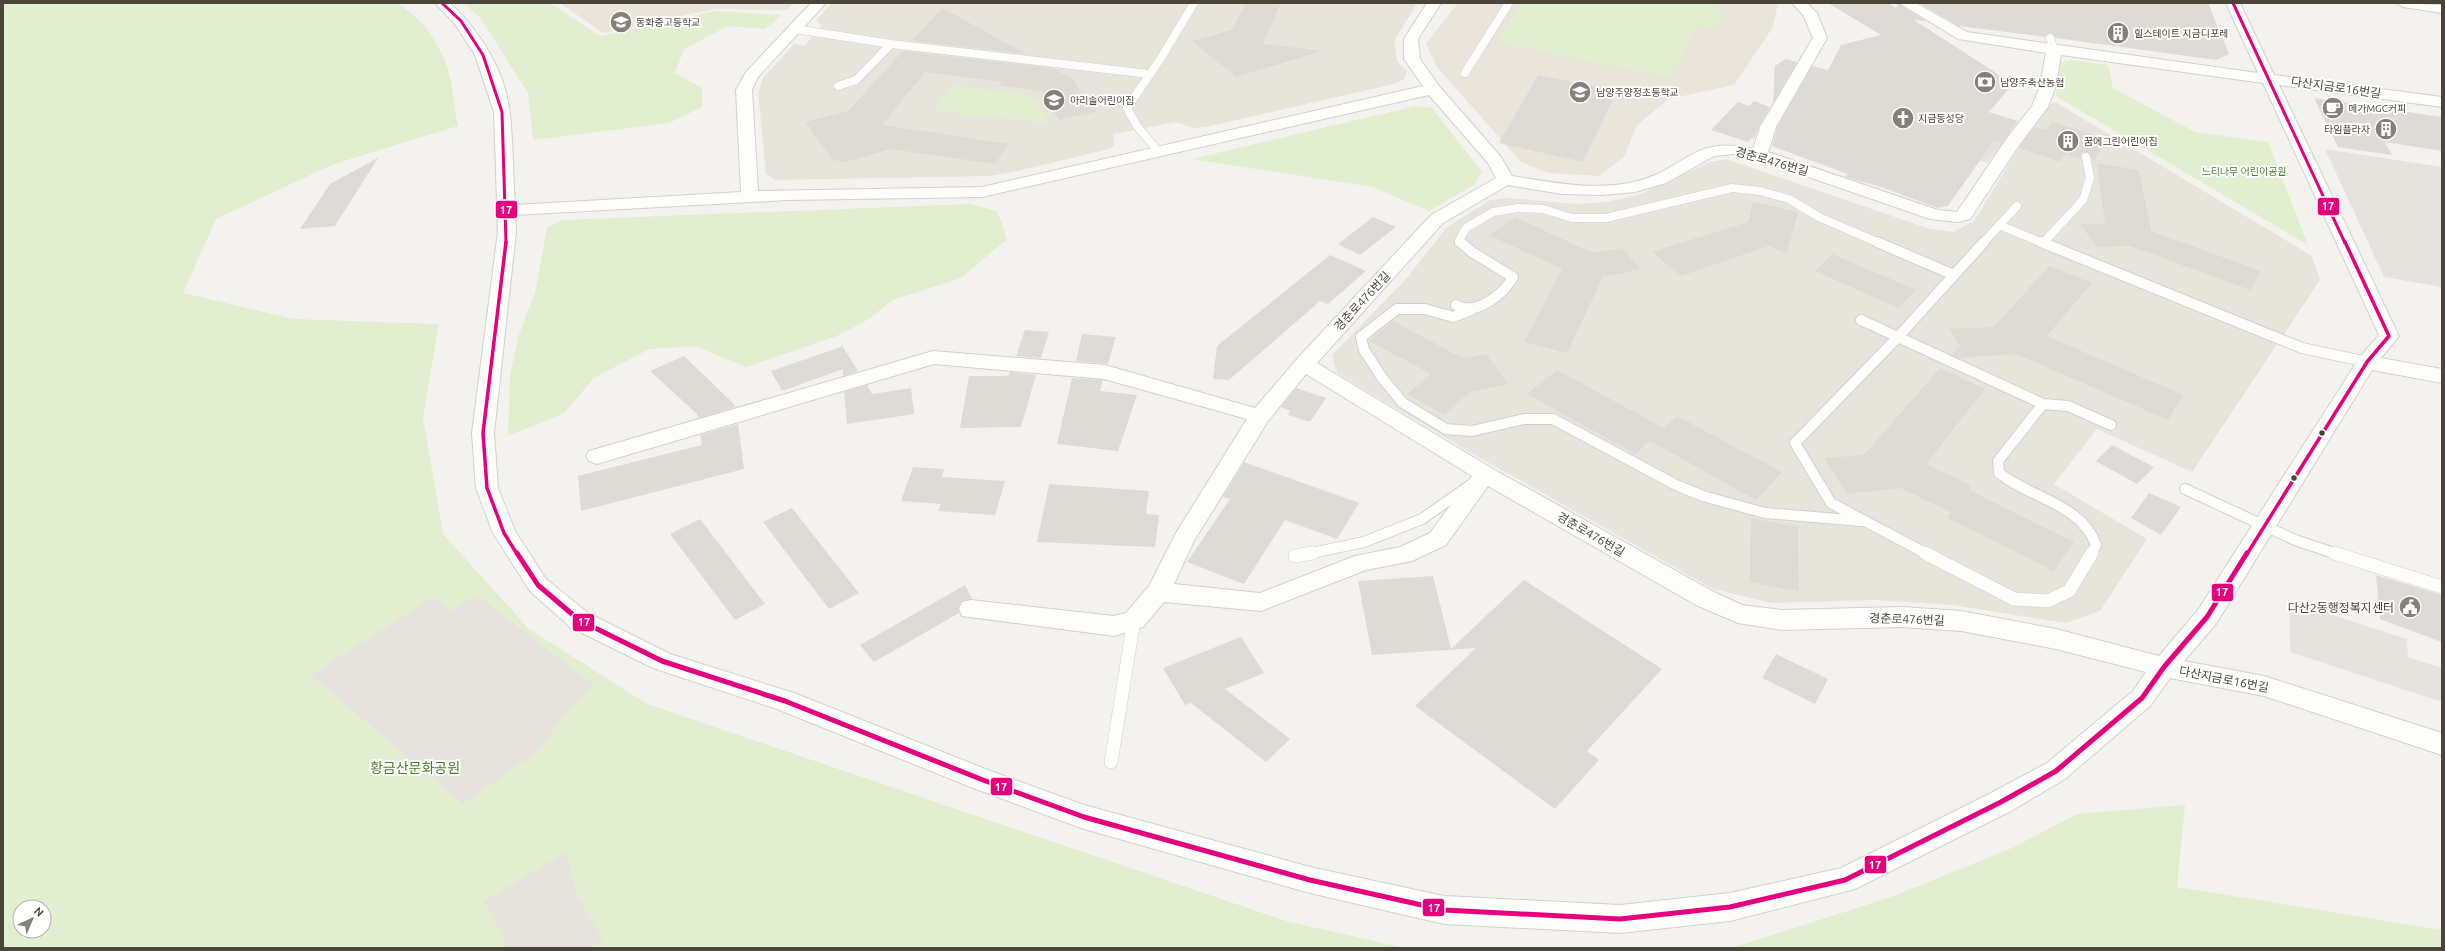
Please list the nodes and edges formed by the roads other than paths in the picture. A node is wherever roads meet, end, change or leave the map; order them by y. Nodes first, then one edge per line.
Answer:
1 (442, 3) edge
2 (819, 3) edge
3 (1194, 3) edge
4 (1434, 3) edge
5 (1509, 3) edge
6 (1799, 3) edge
7 (1906, 3) edge
8 (2233, 3) edge
9 (2403, 3) edge
10 (2442, 9) edge
11 (796, 29) junction
12 (890, 44) junction
13 (2052, 44) junction
14 (1465, 72) dead end
15 (1149, 74) junction
16 (2268, 78) junction
17 (838, 86) dead end
18 (1433, 88) junction
19 (2442, 102) edge
20 (1158, 151) junction
21 (1759, 155) junction
22 (2086, 157) dead end
23 (1506, 180) junction
24 (750, 198) junction
25 (2017, 206) dead end
26 (506, 211) junction
27 (1999, 225) junction
28 (2044, 243) junction
29 (1954, 275) junction
30 (1456, 305) dead end
31 (1471, 310) junction
32 (1860, 320) dead end
33 (1898, 337) junction
34 (2367, 362) junction
35 (1304, 364) junction
36 (2442, 376) edge
37 (2043, 404) junction
38 (1260, 416) junction
39 (2111, 425) dead end
40 (597, 456) dead end
41 (1485, 474) junction
42 (2185, 489) dead end
43 (1867, 521) junction
44 (2264, 526) junction
45 (1295, 556) dead end
46 (2442, 587) edge
47 (1158, 592) junction
48 (971, 609) dead end
49 (1134, 620) junction
50 (2164, 667) junction
51 (2442, 744) edge
52 (1111, 762) dead end

1 - 26 street
2 - 11 street
3 - 15 lane
4 - 18 street
5 - 14 lane
6 - 21 street
7 - 13 street
8 - 16 street
9 - 10 street
11 - 12 lane
11 - 24 street
12 - 15 lane
12 - 17 lane
13 - 16 street
13 - 21 street, 경춘로476번길
15 - 20 lane
16 - 19 street, 다산지금로16번길
16 - 34 street, 다산지금로16번길
18 - 20 street
18 - 23 street
20 - 24 street
21 - 23 street, 경춘로476번길
22 - 28 lane
23 - 35 street, 경춘로476번길
24 - 26 street
25 - 27 lane
26 - 50 street
27 - 28 lane
27 - 29 lane
28 - 34 lane
29 - 31 lane
29 - 33 lane
30 - 31 lane
31 - 43 lane
32 - 33 lane
33 - 37 lane
33 - 43 lane
34 - 36 street
34 - 44 street, 다산지금로16번길
35 - 38 street
35 - 41 street, 경춘로476번길
37 - 39 lane
37 - 43 lane
38 - 40 street
38 - 47 street
41 - 45 lane
41 - 47 street
41 - 50 street, 경춘로476번길
42 - 44 lane
44 - 46 lane
44 - 50 street, 다산지금로16번길
47 - 49 street
48 - 49 street
49 - 52 lane
50 - 51 street, 다산지금로16번길

